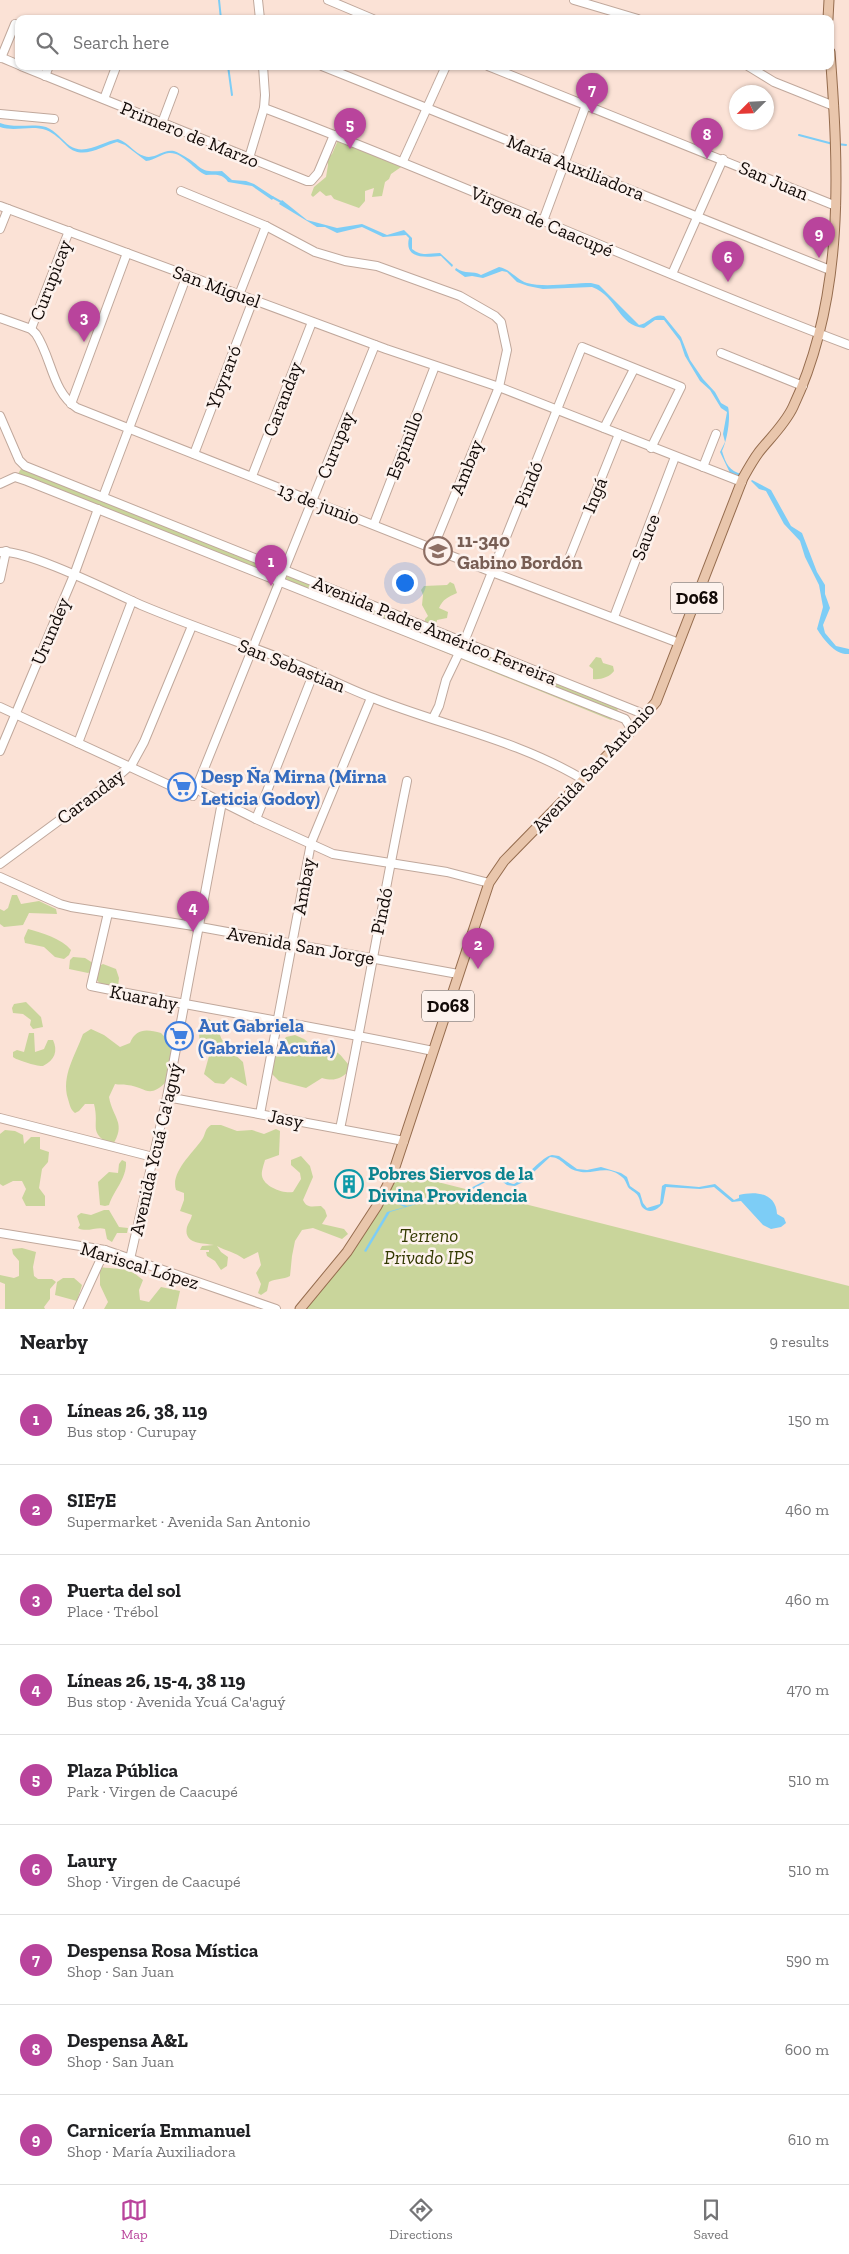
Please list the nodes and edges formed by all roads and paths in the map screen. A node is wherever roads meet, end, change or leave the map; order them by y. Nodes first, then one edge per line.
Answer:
1 (258, 0) edge
2 (328, 0) edge
3 (574, 0) edge
4 (829, 0) edge
5 (260, 15) edge
6 (364, 15) edge
7 (625, 15) edge
8 (828, 15) edge
9 (15, 24) dead end
10 (0, 58) edge
11 (15, 64) edge
12 (30, 70) edge
13 (47, 70) edge
14 (115, 70) edge
15 (263, 70) edge
16 (332, 70) edge
17 (444, 70) edge
18 (498, 70) edge
19 (754, 70) edge
20 (831, 70) edge
21 (45, 76) junction
22 (596, 78) dead end
23 (174, 91) dead end
24 (104, 99) junction
25 (586, 105) junction
26 (834, 106) junction
27 (428, 107) junction
28 (264, 108) junction
29 (0, 114) edge
30 (54, 119) dead end
31 (162, 123) junction
32 (334, 135) junction
33 (249, 158) junction
34 (723, 159) junction
35 (403, 161) junction
36 (565, 163) junction
37 (181, 191) dead end
38 (0, 206) edge
39 (836, 206) junction
40 (8, 209) junction
41 (697, 216) junction
42 (543, 221) junction
43 (266, 226) junction
44 (0, 230) edge
45 (69, 231) junction
46 (128, 253) junction
47 (830, 270) junction
48 (672, 274) junction
49 (187, 275) junction
50 (239, 294) junction
51 (253, 300) junction
52 (0, 318) edge
53 (312, 322) junction
54 (31, 329) junction
55 (819, 334) junction
56 (375, 345) junction
57 (849, 345) edge
58 (722, 353) dead end
59 (435, 366) junction
60 (634, 369) junction
61 (803, 386) junction
62 (499, 387) junction
63 (71, 404) junction
64 (557, 411) junction
65 (0, 416) edge
66 (604, 428) junction
67 (130, 429) junction
68 (619, 434) junction
69 (716, 434) dead end
70 (651, 448) junction
71 (194, 454) junction
72 (676, 457) junction
73 (19, 460) junction
74 (703, 467) junction
75 (252, 476) junction
76 (15, 477) junction
77 (744, 477) junction
78 (0, 484) edge
79 (103, 497) junction
80 (312, 501) junction
81 (98, 509) junction
82 (374, 524) junction
83 (433, 548) junction
84 (3, 552) edge
85 (570, 556) dead end
86 (284, 569) junction
87 (492, 572) junction
88 (74, 575) junction
89 (0, 579) edge
90 (280, 581) junction
91 (132, 601) junction
92 (614, 617) junction
93 (192, 626) junction
94 (464, 642) junction
95 (679, 644) junction
96 (252, 647) junction
97 (459, 653) junction
98 (314, 672) junction
99 (371, 698) junction
100 (0, 707) edge
101 (630, 710) junction
102 (16, 714) junction
103 (646, 715) junction
104 (434, 718) junction
105 (625, 719) junction
106 (632, 730) junction
107 (78, 743) junction
108 (0, 751) edge
109 (130, 766) junction
110 (584, 780) junction
111 (407, 781) dead end
112 (195, 793) junction
113 (222, 802) junction
114 (256, 819) junction
115 (311, 843) junction
116 (391, 863) junction
117 (0, 864) edge
118 (0, 877) edge
119 (488, 883) junction
120 (108, 913) junction
121 (200, 927) junction
122 (293, 943) junction
123 (372, 957) junction
124 (458, 974) junction
125 (186, 1005) junction
126 (278, 1021) junction
127 (359, 1035) junction
128 (433, 1051) junction
129 (167, 1097) junction
130 (260, 1114) junction
131 (0, 1118) edge
132 (340, 1129) junction
133 (404, 1141) junction
134 (153, 1157) junction
135 (0, 1232) edge
136 (105, 1250) junction
137 (130, 1259) junction
138 (78, 1309) edge
139 (276, 1309) edge
140 (300, 1309) edge

1 - 5 street
2 - 6 street
3 - 7 street
4 - 8 main road
9 - 10 street
10 - 11 street, Primero de Marzo
12 - 21 street, Primero de Marzo
13 - 21 street
14 - 24 street
15 - 28 street
16 - 27 street, María Auxiliadora
17 - 27 street
18 - 25 street, San Juan
19 - 26 street
20 - 26 main road, Avenida San Antonio / D068
21 - 24 street, Primero de Marzo
22 - 25 street
23 - 31 street
24 - 31 street, Primero de Marzo
25 - 34 street, San Juan
25 - 36 street
26 - 39 main road, Avenida San Antonio / D068
27 - 35 street
27 - 36 street, María Auxiliadora
28 - 32 street, Virgen de Caacupé
28 - 33 street
29 - 30 street
31 - 33 street, Primero de Marzo
32 - 33 street, Primero de Marzo
32 - 35 street, Virgen de Caacupé
34 - 39 street, San Juan
34 - 41 street
35 - 42 street, Virgen de Caacupé
36 - 41 street, María Auxiliadora
36 - 42 street
37 - 43 street, Ambay
38 - 40 street, San Miguel
39 - 47 main road, Avenida San Antonio / D068
40 - 44 street
40 - 45 street, San Miguel
41 - 47 street, María Auxiliadora
41 - 48 street
42 - 48 street, Virgen de Caacupé
43 - 50 street
43 - 62 street, Ambay
45 - 46 street, San Miguel
45 - 54 street, Curupicay
46 - 49 street, San Miguel
46 - 63 street
47 - 55 main road, Avenida San Antonio / D068
48 - 55 street, Virgen de Caacupé
49 - 50 street, San Miguel
49 - 67 street
50 - 51 street, San Miguel
51 - 53 street, San Miguel
51 - 71 street, Ybyraró
52 - 54 street
53 - 56 street, San Miguel
53 - 75 street, Caranday
54 - 63 street
55 - 57 street
55 - 61 main road, Avenida San Antonio / D068
56 - 59 street, San Miguel
56 - 80 street, Curupay
58 - 61 street
59 - 62 street, San Miguel
59 - 82 street, Espinillo
60 - 64 street, Pindó
60 - 66 street
60 - 70 street
61 - 77 main road, Avenida San Antonio / D068
62 - 64 street, San Miguel
62 - 83 street, Ambay
63 - 67 street, 13 de junio
64 - 66 street, San Miguel
64 - 87 street, Pindó
65 - 73 street
66 - 68 street, San Miguel
67 - 71 street, 13 de junio
67 - 79 street
68 - 70 street, San Miguel
68 - 85 street, Ingá
69 - 74 street
70 - 72 street, San Miguel
71 - 75 street, 13 de junio
72 - 74 street, San Miguel
72 - 92 street, Sauce
73 - 76 street
73 - 79 street, Avenida Padre Américo Ferreira
74 - 77 street, San Miguel
75 - 80 street, 13 de junio
76 - 78 street
76 - 81 street, Avenida Padre Américo Ferreira
77 - 95 main road, Avenida San Antonio / D068
79 - 86 street, Avenida Padre Américo Ferreira
80 - 82 street, 13 de junio
80 - 86 street, Curupay
81 - 88 street, Urundey
81 - 90 street, Avenida Padre Américo Ferreira
82 - 83 street, 13 de junio
83 - 87 street, 13 de junio
84 - 88 street, San Sebastian
84 - 89 street
86 - 90 street, Curupay
86 - 94 street, Avenida Padre Américo Ferreira
87 - 92 street, 13 de junio
87 - 94 street, Pindó
88 - 91 street, San Sebastian
88 - 102 street, Urundey
90 - 96 street, Curupay
90 - 97 street, Avenida Padre Américo Ferreira
91 - 93 street, San Sebastian
91 - 107 street
92 - 95 street, 13 de junio
93 - 96 street, San Sebastian
93 - 109 street, Caranday
94 - 101 street, Avenida Padre Américo Ferreira
95 - 103 main road, Avenida San Antonio / D068
96 - 98 street, San Sebastian
96 - 112 street, Curupay
97 - 104 street
97 - 105 street, Avenida Padre Américo Ferreira
98 - 99 street, San Sebastian
98 - 114 street
99 - 104 street, San Sebastian
99 - 115 street, Ambay
100 - 102 street
101 - 103 street, Avenida Padre Américo Ferreira
101 - 105 street
102 - 107 street
102 - 108 street, Urundey
103 - 106 main road, Avenida San Antonio / D068
104 - 110 street, San Sebastian
105 - 106 street
106 - 110 main road, Avenida San Antonio / D068
107 - 109 street
109 - 112 street
109 - 117 street, Caranday
110 - 119 main road, Avenida San Antonio / D068
111 - 116 street, Pindó
112 - 113 street
113 - 114 street
113 - 121 street, Avenida Ycuá Ca'aguý
114 - 115 street
115 - 116 street
115 - 122 street, Ambay
116 - 119 street
116 - 123 street, Pindó
118 - 120 street, Avenida San Jorge
119 - 124 main road, Avenida San Antonio / D068
120 - 121 street, Avenida San Jorge
120 - 125 street, Kuarahy
121 - 122 street, Avenida San Jorge
121 - 125 street, Avenida Ycuá Ca'aguý
122 - 123 street, Avenida San Jorge
122 - 126 street, Ambay
123 - 124 street, Avenida San Jorge
123 - 127 street, Pindó
124 - 128 main road, Avenida San Antonio / D068
125 - 126 street, Kuarahy
125 - 129 street, Avenida Ycuá Ca'aguý
126 - 127 street, Kuarahy
126 - 130 street, Ambay
127 - 128 street, Kuarahy
127 - 132 street, Pindó
128 - 133 main road, Avenida San Antonio / D068
129 - 130 street, Jasy
129 - 134 street, Avenida Ycuá Ca'aguý
130 - 132 street, Jasy
131 - 134 street
132 - 133 street, Jasy
133 - 140 main road, Avenida San Antonio / D068
134 - 137 street, Avenida Ycuá Ca'aguý
135 - 136 street, Mariscal López
136 - 137 street, Mariscal López
136 - 138 street
137 - 139 street, Mariscal López

